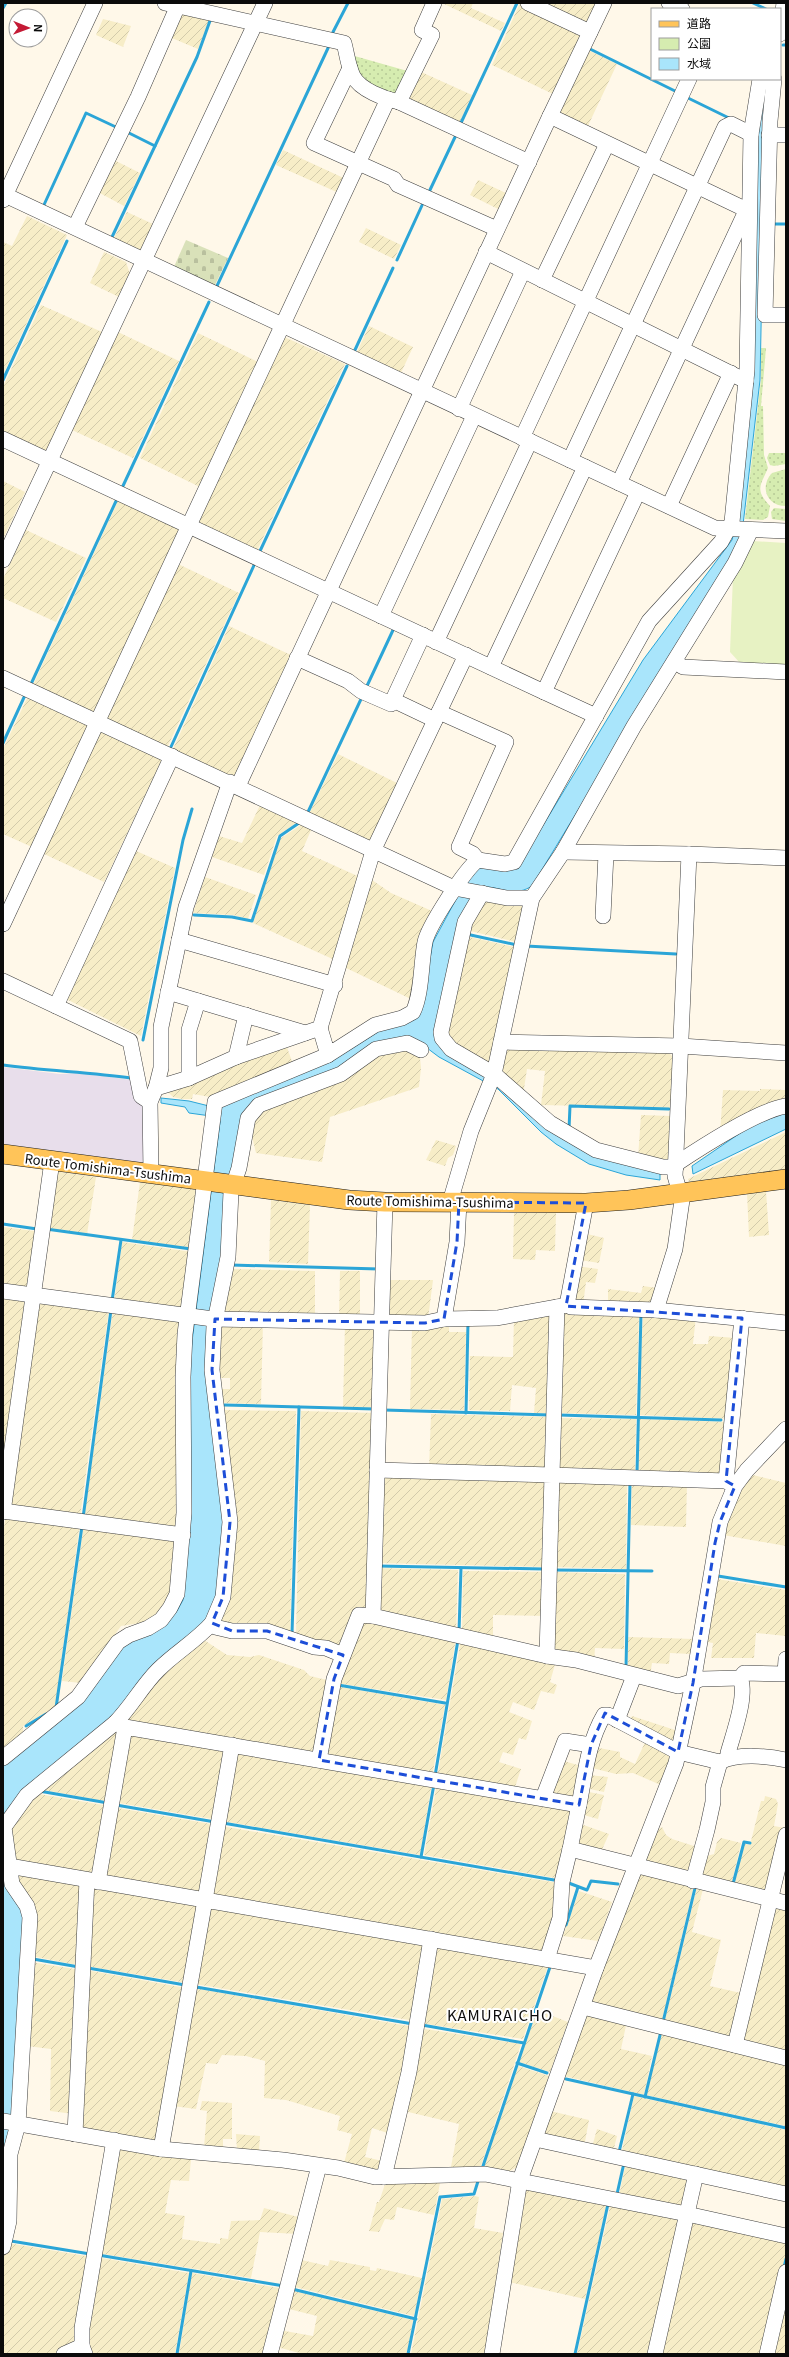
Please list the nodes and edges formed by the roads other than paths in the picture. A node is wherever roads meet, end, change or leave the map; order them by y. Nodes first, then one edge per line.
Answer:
1 (95, 3) edge
2 (265, 3) edge
3 (434, 3) edge
4 (528, 3) edge
5 (604, 3) edge
6 (669, 3) edge
7 (784, 3) edge
8 (173, 4) edge
9 (680, 8) edge
10 (256, 23) junction
11 (781, 26) edge
12 (590, 32) junction
13 (350, 68) junction
14 (689, 80) edge
15 (760, 80) edge
16 (774, 80) edge
17 (393, 100) junction
18 (550, 116) junction
19 (751, 134) junction
20 (770, 135) junction
21 (786, 135) edge
22 (607, 144) junction
23 (528, 162) junction
24 (358, 163) junction
25 (650, 164) junction
26 (698, 188) junction
27 (4, 196) edge
28 (748, 211) junction
29 (75, 227) junction
30 (497, 229) junction
31 (486, 252) junction
32 (144, 260) junction
33 (523, 271) junction
34 (542, 280) junction
35 (587, 302) junction
36 (786, 315) edge
37 (283, 325) junction
38 (634, 326) junction
39 (682, 349) junction
40 (731, 373) junction
41 (746, 381) junction
42 (422, 390) junction
43 (459, 409) junction
44 (474, 416) junction
45 (3, 439) edge
46 (526, 440) junction
47 (570, 460) junction
48 (50, 461) junction
49 (585, 467) junction
50 (619, 483) junction
51 (638, 492) junction
52 (669, 506) junction
53 (190, 527) junction
54 (740, 530) junction
55 (786, 531) edge
56 (3, 560) edge
57 (328, 591) junction
58 (381, 616) junction
59 (430, 639) junction
60 (466, 655) junction
61 (297, 658) junction
62 (675, 662) junction
63 (491, 667) junction
64 (786, 672) edge
65 (3, 678) edge
66 (544, 692) junction
67 (393, 700) junction
68 (437, 716) junction
69 (596, 716) junction
70 (98, 721) junction
71 (172, 756) junction
72 (234, 784) junction
73 (373, 851) junction
74 (563, 852) junction
75 (606, 854) junction
76 (689, 854) junction
77 (786, 858) edge
78 (478, 860) junction
79 (457, 888) junction
80 (480, 892) junction
81 (532, 898) junction
82 (603, 916) dead end
83 (3, 924) edge
84 (179, 940) junction
85 (3, 981) edge
86 (335, 985) junction
87 (168, 992) junction
88 (198, 1001) junction
89 (56, 1006) junction
90 (246, 1015) junction
91 (320, 1028) junction
92 (305, 1033) junction
93 (501, 1042) junction
94 (681, 1046) junction
95 (422, 1050) dead end
96 (786, 1053) edge
97 (328, 1055) junction
98 (236, 1057) junction
99 (189, 1078) junction
100 (492, 1079) junction
101 (156, 1088) junction
102 (150, 1102) junction
103 (786, 1106) edge
104 (3, 1154) edge
105 (52, 1161) junction
106 (676, 1166) junction
107 (151, 1173) junction
108 (786, 1179) edge
109 (206, 1180) junction
110 (231, 1184) junction
111 (680, 1194) junction
112 (385, 1202) junction
113 (454, 1202) junction
114 (586, 1203) junction
115 (3, 1291) edge
116 (34, 1295) junction
117 (562, 1306) junction
118 (656, 1310) junction
119 (190, 1316) junction
120 (742, 1318) junction
121 (214, 1319) junction
122 (444, 1319) junction
123 (382, 1322) junction
124 (786, 1323) edge
125 (786, 1429) edge
126 (377, 1470) junction
127 (552, 1475) junction
128 (731, 1484) junction
129 (3, 1511) edge
130 (183, 1535) junction
131 (373, 1616) junction
132 (212, 1623) junction
133 (343, 1655) junction
134 (547, 1656) junction
135 (786, 1659) edge
136 (785, 1675) edge
137 (634, 1676) junction
138 (740, 1678) junction
139 (693, 1683) junction
140 (617, 1720) junction
141 (120, 1725) junction
142 (591, 1745) junction
143 (232, 1746) junction
144 (678, 1752) junction
145 (3, 1758) edge
146 (725, 1759) junction
147 (320, 1760) junction
148 (786, 1760) edge
149 (543, 1798) junction
150 (579, 1805) junction
151 (786, 1834) edge
152 (570, 1849) junction
153 (9, 1866) junction
154 (634, 1866) junction
155 (92, 1881) junction
156 (693, 1881) junction
157 (205, 1900) junction
158 (770, 1900) junction
159 (786, 1903) edge
160 (431, 1939) junction
161 (547, 1959) junction
162 (596, 1968) junction
163 (583, 2007) junction
164 (734, 2045) junction
165 (786, 2058) edge
166 (12, 2122) edge
167 (75, 2134) junction
168 (535, 2138) junction
169 (114, 2140) junction
170 (161, 2149) junction
171 (319, 2166) junction
172 (696, 2174) junction
173 (384, 2176) junction
174 (520, 2180) junction
175 (786, 2194) edge
176 (687, 2214) junction
177 (786, 2236) edge
178 (3, 2247) edge
179 (786, 2272) edge
180 (84, 2350) edge
181 (64, 2354) edge
182 (270, 2354) edge
183 (492, 2354) edge
184 (656, 2354) edge
185 (767, 2354) edge

1 - 27 street
2 - 10 street
3 - 17 street
4 - 12 street
5 - 12 street
6 - 9 street
7 - 11 street
8 - 10 street
8 - 29 street
10 - 13 street
10 - 32 street
12 - 18 street
13 - 17 street
13 - 24 street
14 - 25 street
15 - 19 street
16 - 20 street
17 - 23 street
17 - 24 street
18 - 22 street
18 - 23 street
19 - 26 street
19 - 28 street
20 - 21 street
20 - 36 street
22 - 25 street
22 - 34 street
23 - 30 street
24 - 30 street
24 - 37 street
25 - 26 street
25 - 35 street
26 - 28 street
26 - 38 street
27 - 29 street
28 - 39 street
28 - 41 street
29 - 32 street
30 - 31 street
31 - 33 street
31 - 42 street
32 - 37 street
32 - 48 street
33 - 34 street
33 - 43 street
34 - 35 street
35 - 38 street
35 - 46 street
37 - 42 street
37 - 53 street
38 - 39 street
38 - 47 street
39 - 40 street
39 - 50 street
40 - 41 street
40 - 52 street
41 - 54 street
42 - 43 street
42 - 57 street
43 - 44 street
44 - 46 street
44 - 58 street
45 - 48 street
46 - 47 street
46 - 59 street
47 - 49 street
48 - 53 street
48 - 56 street
49 - 50 street
49 - 63 street
50 - 51 street
51 - 52 street
51 - 66 street
52 - 54 street
53 - 57 street
53 - 70 street
54 - 55 street
54 - 62 street
54 - 69 street
57 - 58 street
57 - 61 street
58 - 59 street
59 - 60 street
59 - 67 street
60 - 63 street
60 - 68 street
61 - 67 street
61 - 72 street
62 - 64 street
62 - 74 street
63 - 66 street
65 - 70 street
66 - 69 street
67 - 68 street
68 - 73 street
68 - 78 street
69 - 78 street
70 - 71 street
70 - 83 street
71 - 72 street
71 - 89 street
72 - 73 street
72 - 84 street
73 - 79 street
73 - 86 street
74 - 75 street
74 - 81 street
75 - 76 street
75 - 82 street
76 - 77 street
76 - 94 street
78 - 79 street
79 - 80 street
79 - 97 street
80 - 81 street
80 - 100 street
81 - 93 street
84 - 86 street
84 - 87 street
85 - 89 street
86 - 91 street
87 - 88 street
87 - 101 street
88 - 90 street
88 - 99 street
89 - 102 street
90 - 92 street
90 - 98 street
91 - 92 street
91 - 97 street
92 - 98 street
93 - 94 street
93 - 100 street
94 - 96 street
94 - 106 street
95 - 110 street
97 - 109 street
98 - 99 street
99 - 101 street
100 - 106 street
100 - 113 street
101 - 102 street
102 - 107 street
103 - 106 street
104 - 105 main road, Route Tomishima-Tsushima
105 - 107 main road, Route Tomishima-Tsushima
105 - 116 street
106 - 111 street
107 - 109 main road, Route Tomishima-Tsushima
108 - 111 main road, Route Tomishima-Tsushima
109 - 110 main road, Route Tomishima-Tsushima
109 - 119 street
110 - 112 main road, Route Tomishima-Tsushima
110 - 121 street
111 - 114 main road, Route Tomishima-Tsushima
111 - 118 street
112 - 113 main road, Route Tomishima-Tsushima
112 - 123 street
113 - 114 main road, Route Tomishima-Tsushima
113 - 122 street
114 - 117 street
115 - 116 street
116 - 119 street
116 - 129 street
117 - 118 street
117 - 122 street
117 - 127 street
118 - 120 street
119 - 121 street
119 - 130 street
120 - 124 street
120 - 128 street
121 - 123 street
121 - 132 street
122 - 123 street
123 - 126 street
125 - 128 street
126 - 127 street
126 - 131 street
127 - 128 street
127 - 134 street
128 - 139 street
129 - 130 street
130 - 145 street
131 - 133 street
131 - 134 street
132 - 133 street
132 - 141 street
133 - 147 street
134 - 137 street
135 - 136 street
136 - 138 street
137 - 139 street
137 - 140 street
138 - 139 street
138 - 146 street
139 - 144 street
140 - 142 street
140 - 144 street
141 - 143 street
141 - 153 street
141 - 155 street
142 - 149 street
142 - 150 street
143 - 147 street
143 - 157 street
144 - 146 street
144 - 154 street
146 - 148 street
146 - 156 street
147 - 149 street
149 - 150 street
150 - 152 street
151 - 158 street
152 - 154 street
152 - 161 street
153 - 155 street
153 - 166 street
154 - 156 street
154 - 162 street
155 - 157 street
155 - 167 street
156 - 158 street
157 - 160 street
157 - 170 street
158 - 159 street
158 - 164 street
160 - 161 street
160 - 173 street
161 - 162 street
162 - 163 street
163 - 164 street
163 - 168 street
164 - 165 street
166 - 167 street
166 - 178 street
167 - 169 street
168 - 172 street
168 - 174 street
169 - 170 street
169 - 180 street
170 - 171 street
171 - 173 street
171 - 182 street
172 - 175 street
172 - 176 street
173 - 174 street
174 - 176 street
174 - 183 street
176 - 177 street
176 - 184 street
179 - 185 street
180 - 181 street

